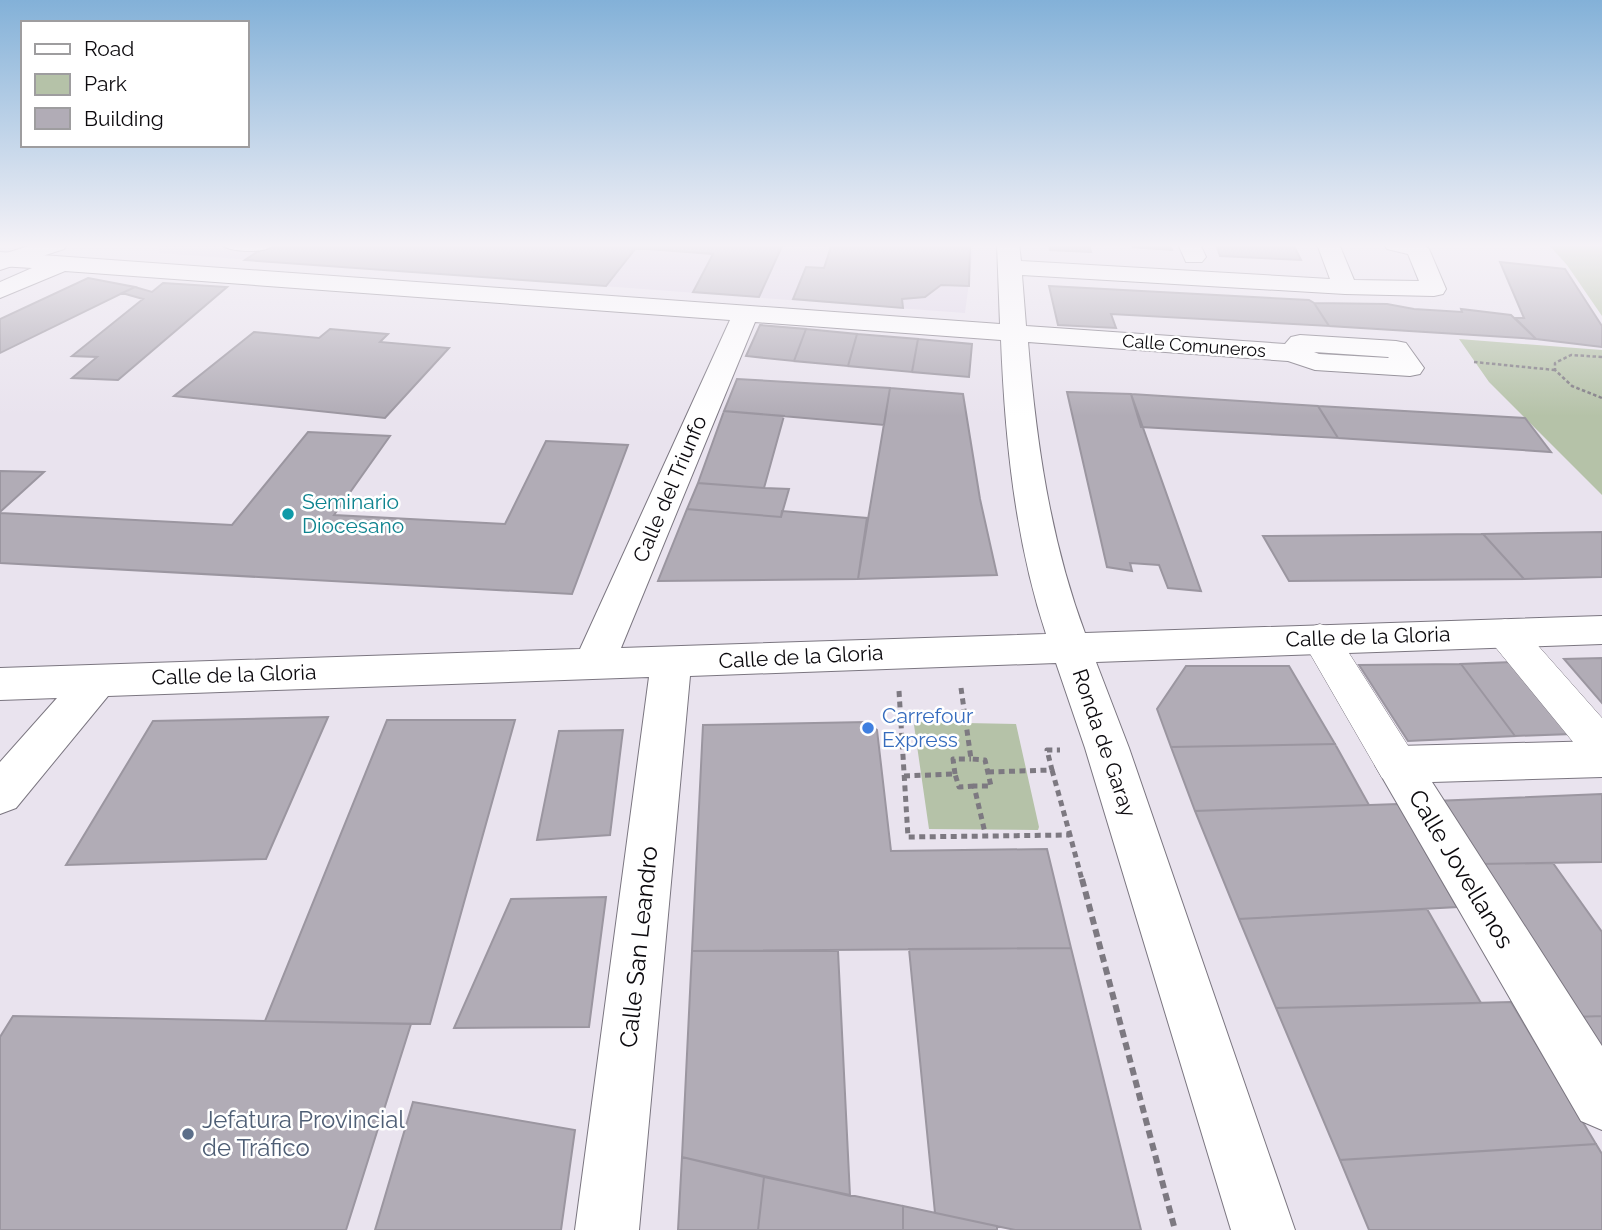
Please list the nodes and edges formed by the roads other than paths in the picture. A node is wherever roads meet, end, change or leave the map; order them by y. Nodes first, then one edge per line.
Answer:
1 (578, 301) edge
2 (1011, 301) edge
3 (745, 314) junction
4 (1013, 334) junction
5 (1292, 353) dead end
6 (1602, 629) edge
7 (1505, 633) junction
8 (1320, 638) junction
9 (1070, 646) junction
10 (671, 663) junction
11 (594, 664) junction
12 (97, 679) junction
13 (0, 684) edge
14 (1602, 747) edge
15 (1602, 759) edge
16 (1397, 765) junction
17 (0, 794) edge
18 (1602, 1100) edge
19 (607, 1230) edge
20 (1263, 1230) edge

1 - 3 street, Calle Comuneros
2 - 4 street, Ronda de Garay
3 - 4 street, Calle Comuneros
3 - 11 street, Calle del Triunfo
4 - 5 street, Calle Comuneros
4 - 9 street, Ronda de Garay
6 - 7 street, Calle de la Gloria
7 - 8 street, Calle de la Gloria
7 - 14 street
8 - 9 street, Calle de la Gloria
8 - 16 street, Calle Jovellanos
9 - 10 street, Calle de la Gloria
9 - 20 street, Ronda de Garay
10 - 11 street, Calle de la Gloria
10 - 19 street, Calle San Leandro
11 - 12 street, Calle de la Gloria
12 - 13 street, Calle de la Gloria
12 - 17 street
15 - 16 street
16 - 18 street, Calle Jovellanos

